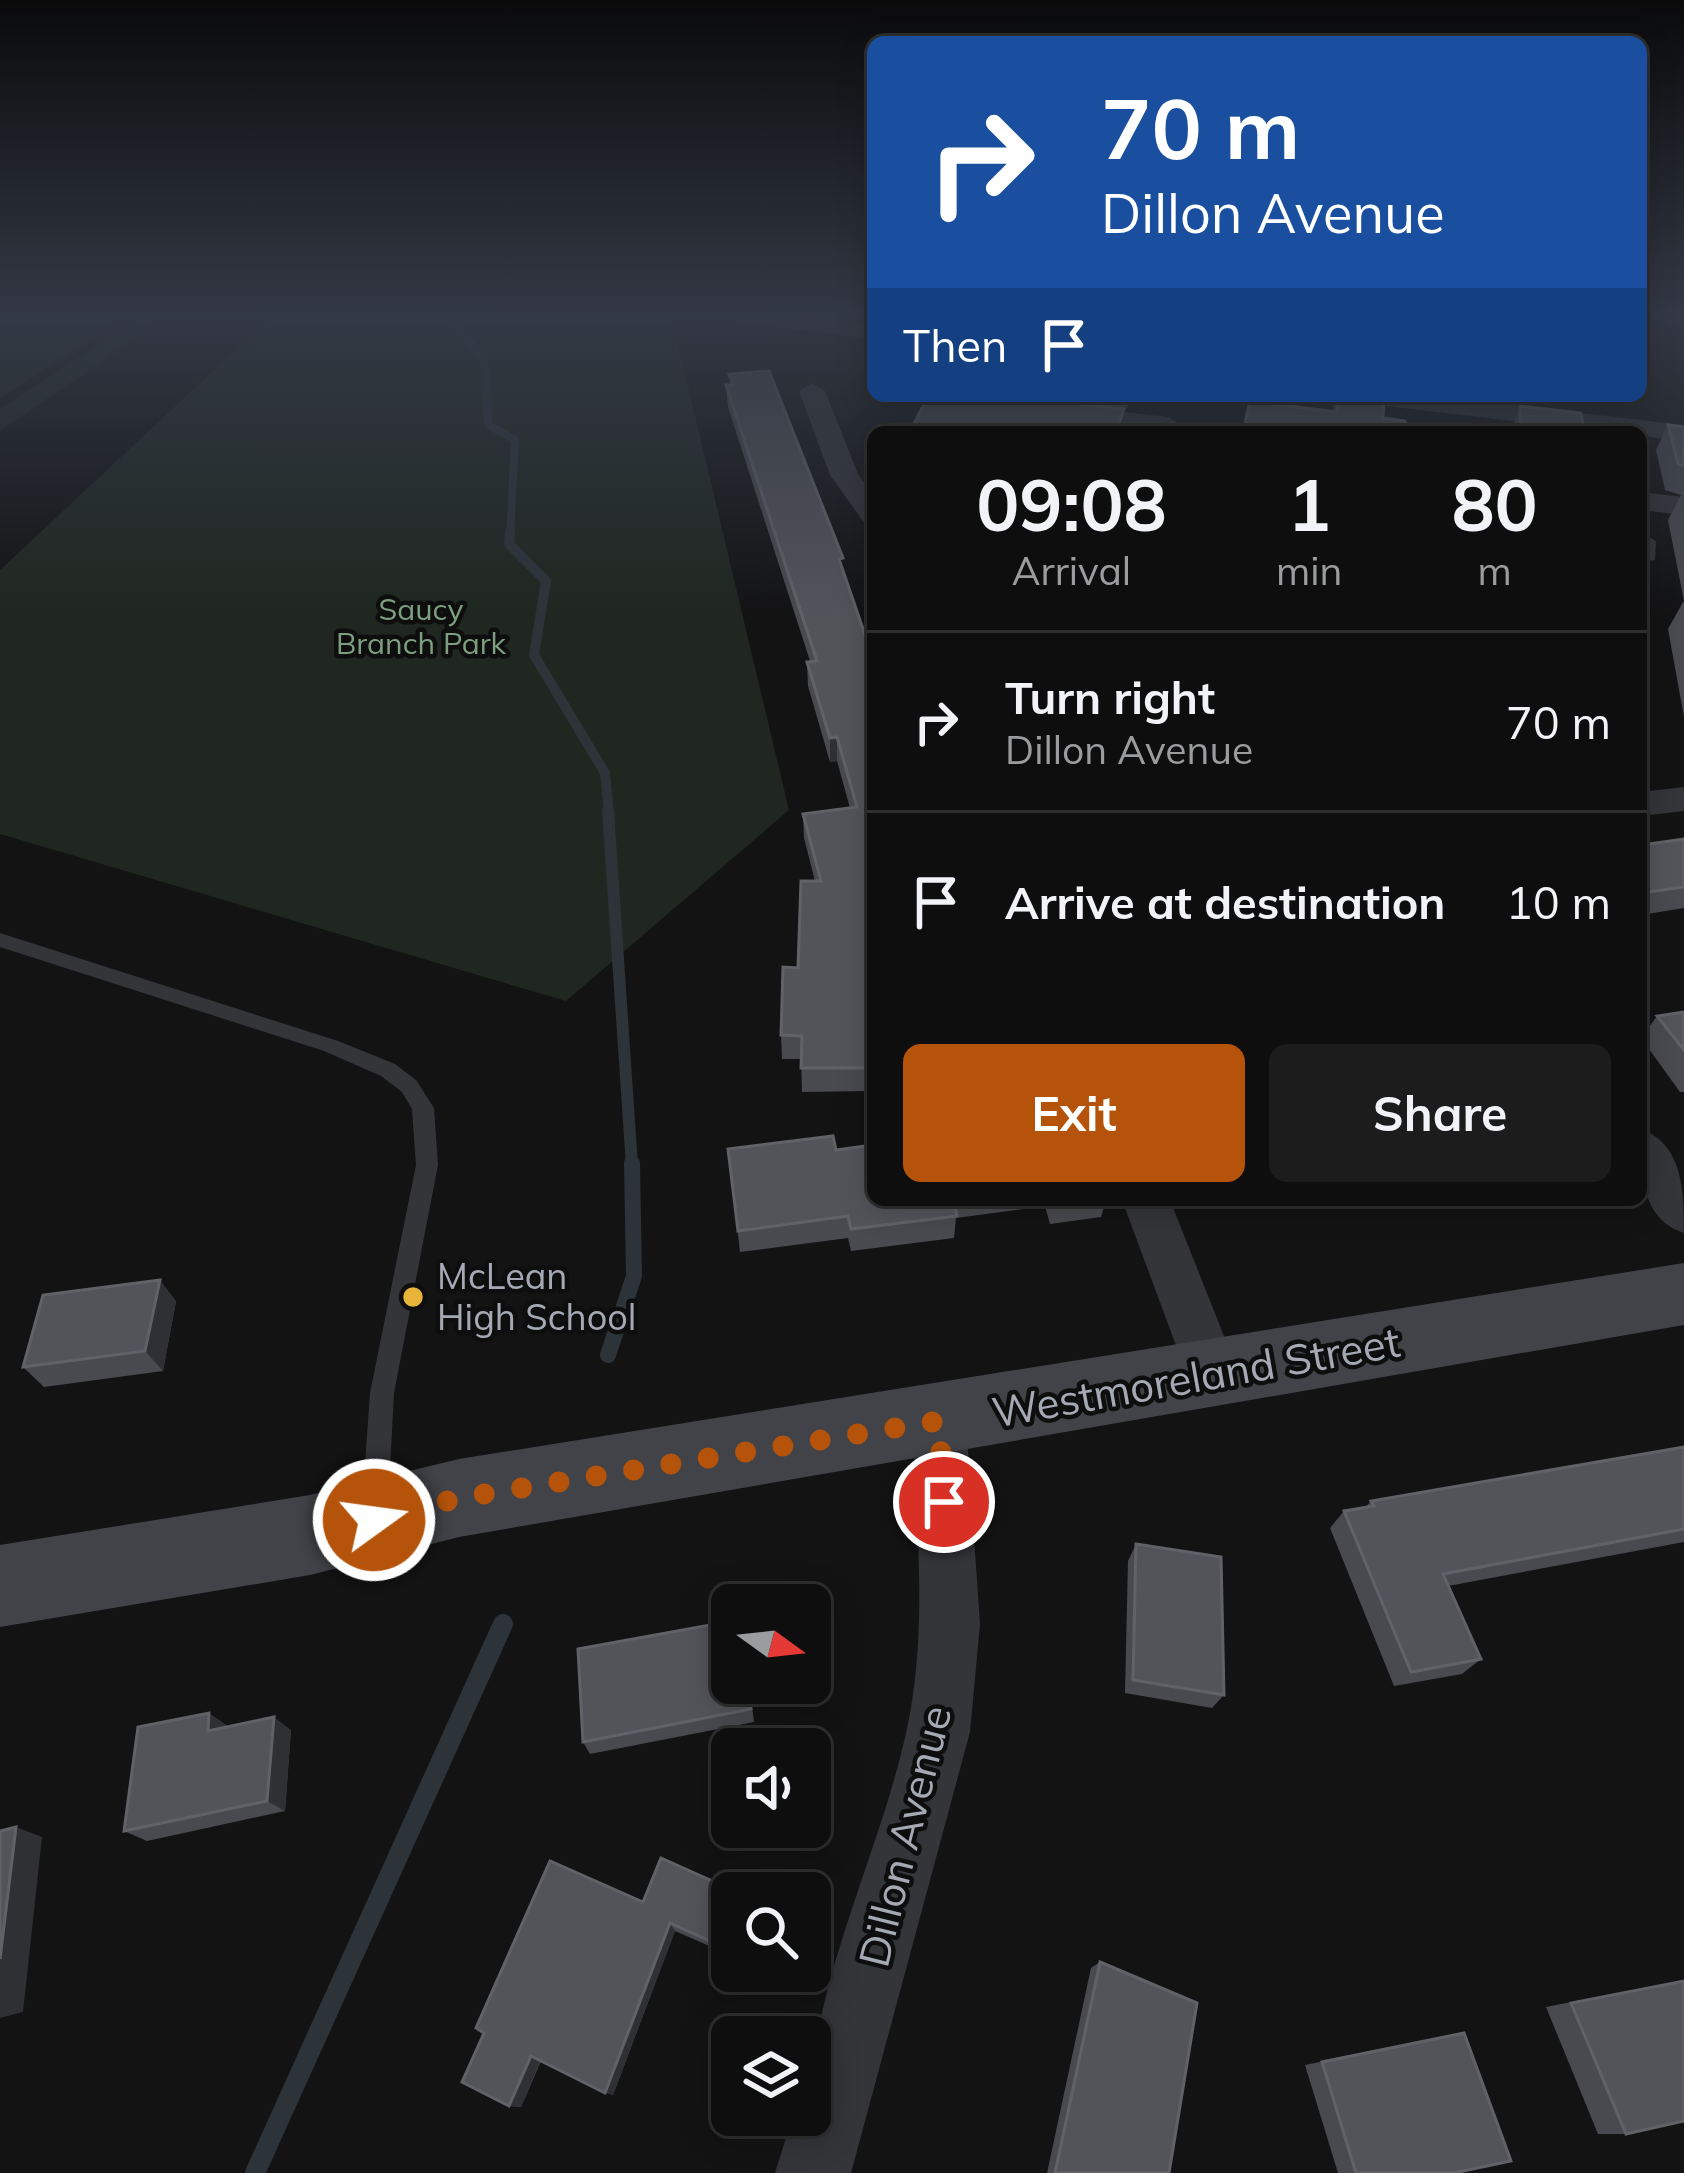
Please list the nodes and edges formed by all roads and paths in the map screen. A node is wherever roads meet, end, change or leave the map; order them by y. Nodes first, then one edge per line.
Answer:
1 (821, 414) edge
2 (1085, 414) edge
3 (1506, 414) edge
4 (1168, 425) dead end
5 (1593, 426) edge
6 (1647, 431) edge
7 (1684, 434) edge
8 (1647, 501) edge
9 (1684, 506) edge
10 (867, 507) edge
11 (1684, 799) edge
12 (1647, 803) edge
13 (0, 940) edge
14 (1647, 1157) edge
15 (1148, 1206) edge
16 (1684, 1213) edge
17 (1684, 1294) edge
18 (1212, 1374) junction
19 (939, 1421) junction
20 (374, 1520) junction
21 (0, 1586) edge
22 (813, 2173) edge

1 - 10 street
2 - 4 street
3 - 5 street
6 - 7 street
8 - 9 street
11 - 12 street
13 - 20 lane
14 - 16 street
15 - 18 street
17 - 18 main road, Westmoreland Street
18 - 19 main road, Westmoreland Street
19 - 20 main road, Westmoreland Street
19 - 22 street, Dillon Avenue
20 - 21 main road, Westmoreland Street

